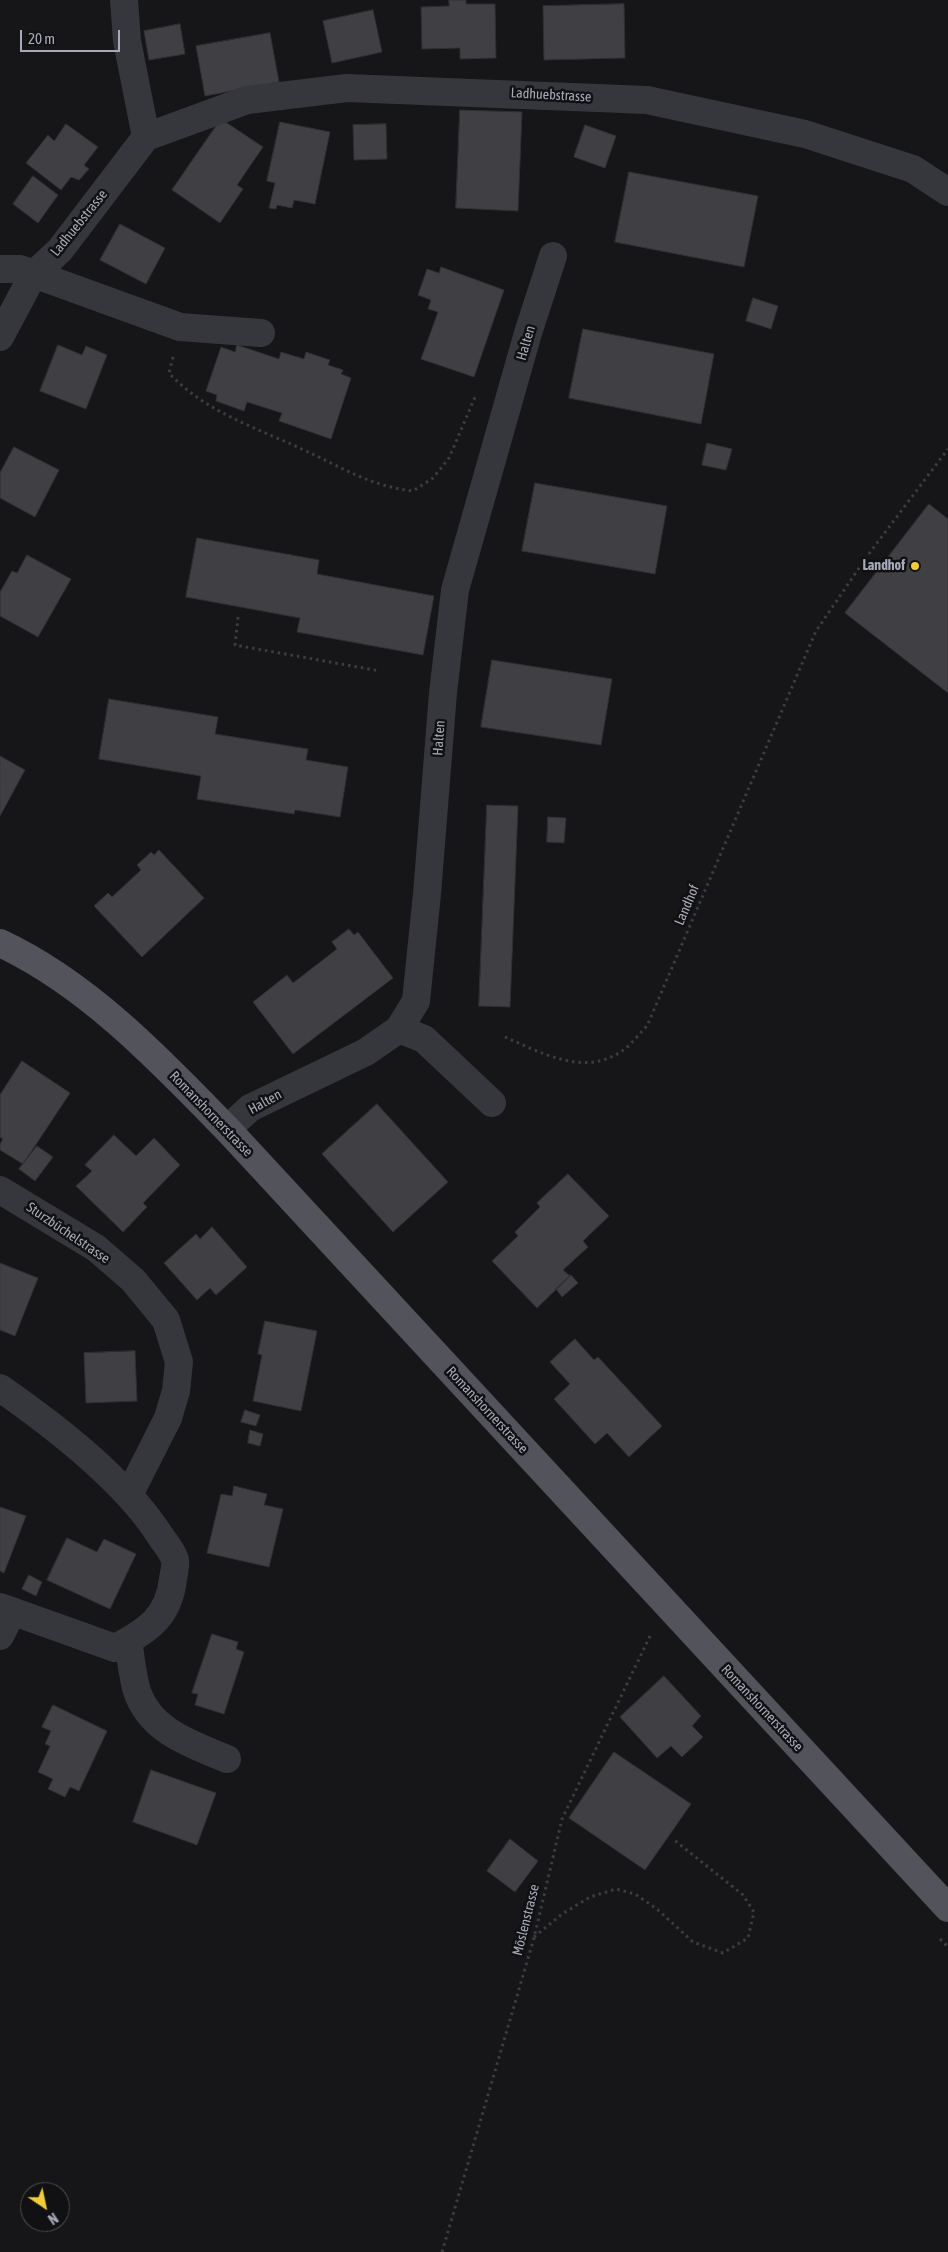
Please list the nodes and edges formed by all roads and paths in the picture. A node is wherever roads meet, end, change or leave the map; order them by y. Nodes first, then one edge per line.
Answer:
1 (124, 0) edge
2 (146, 137) junction
3 (948, 192) edge
4 (553, 256) dead end
5 (0, 269) edge
6 (33, 275) junction
7 (180, 327) junction
8 (261, 333) dead end
9 (0, 337) edge
10 (476, 395) dead end
11 (948, 449) edge
12 (238, 617) dead end
13 (380, 672) dead end
14 (0, 943) edge
15 (398, 1029) junction
16 (505, 1037) dead end
17 (492, 1103) dead end
18 (228, 1129) junction
19 (0, 1190) edge
20 (0, 1388) edge
21 (128, 1495) junction
22 (6, 1610) edge
23 (672, 1612) junction
24 (0, 1636) edge
25 (128, 1641) junction
26 (227, 1759) dead end
27 (673, 1839) dead end
28 (948, 1908) edge
29 (534, 1938) junction
30 (442, 2252) edge

1 - 2 street
2 - 3 street, Ladhuebstrasse
2 - 6 street, Ladhuebstrasse
4 - 15 street, Halten
5 - 6 street
6 - 7 street
6 - 9 street, Ladhuebstrasse
7 - 8 street
7 - 10 path
11 - 16 path, Landhof
12 - 13 path
14 - 18 main road, Romanshornerstrasse
15 - 17 street
15 - 18 street, Halten
18 - 23 main road, Romanshornerstrasse
19 - 21 street, Sturzbüchelstrasse
20 - 21 street
21 - 25 street
22 - 24 street
22 - 25 street
23 - 28 main road, Romanshornerstrasse
23 - 29 path, Möslenstrasse
25 - 26 street
27 - 29 path
29 - 30 path, Möslenstrasse

